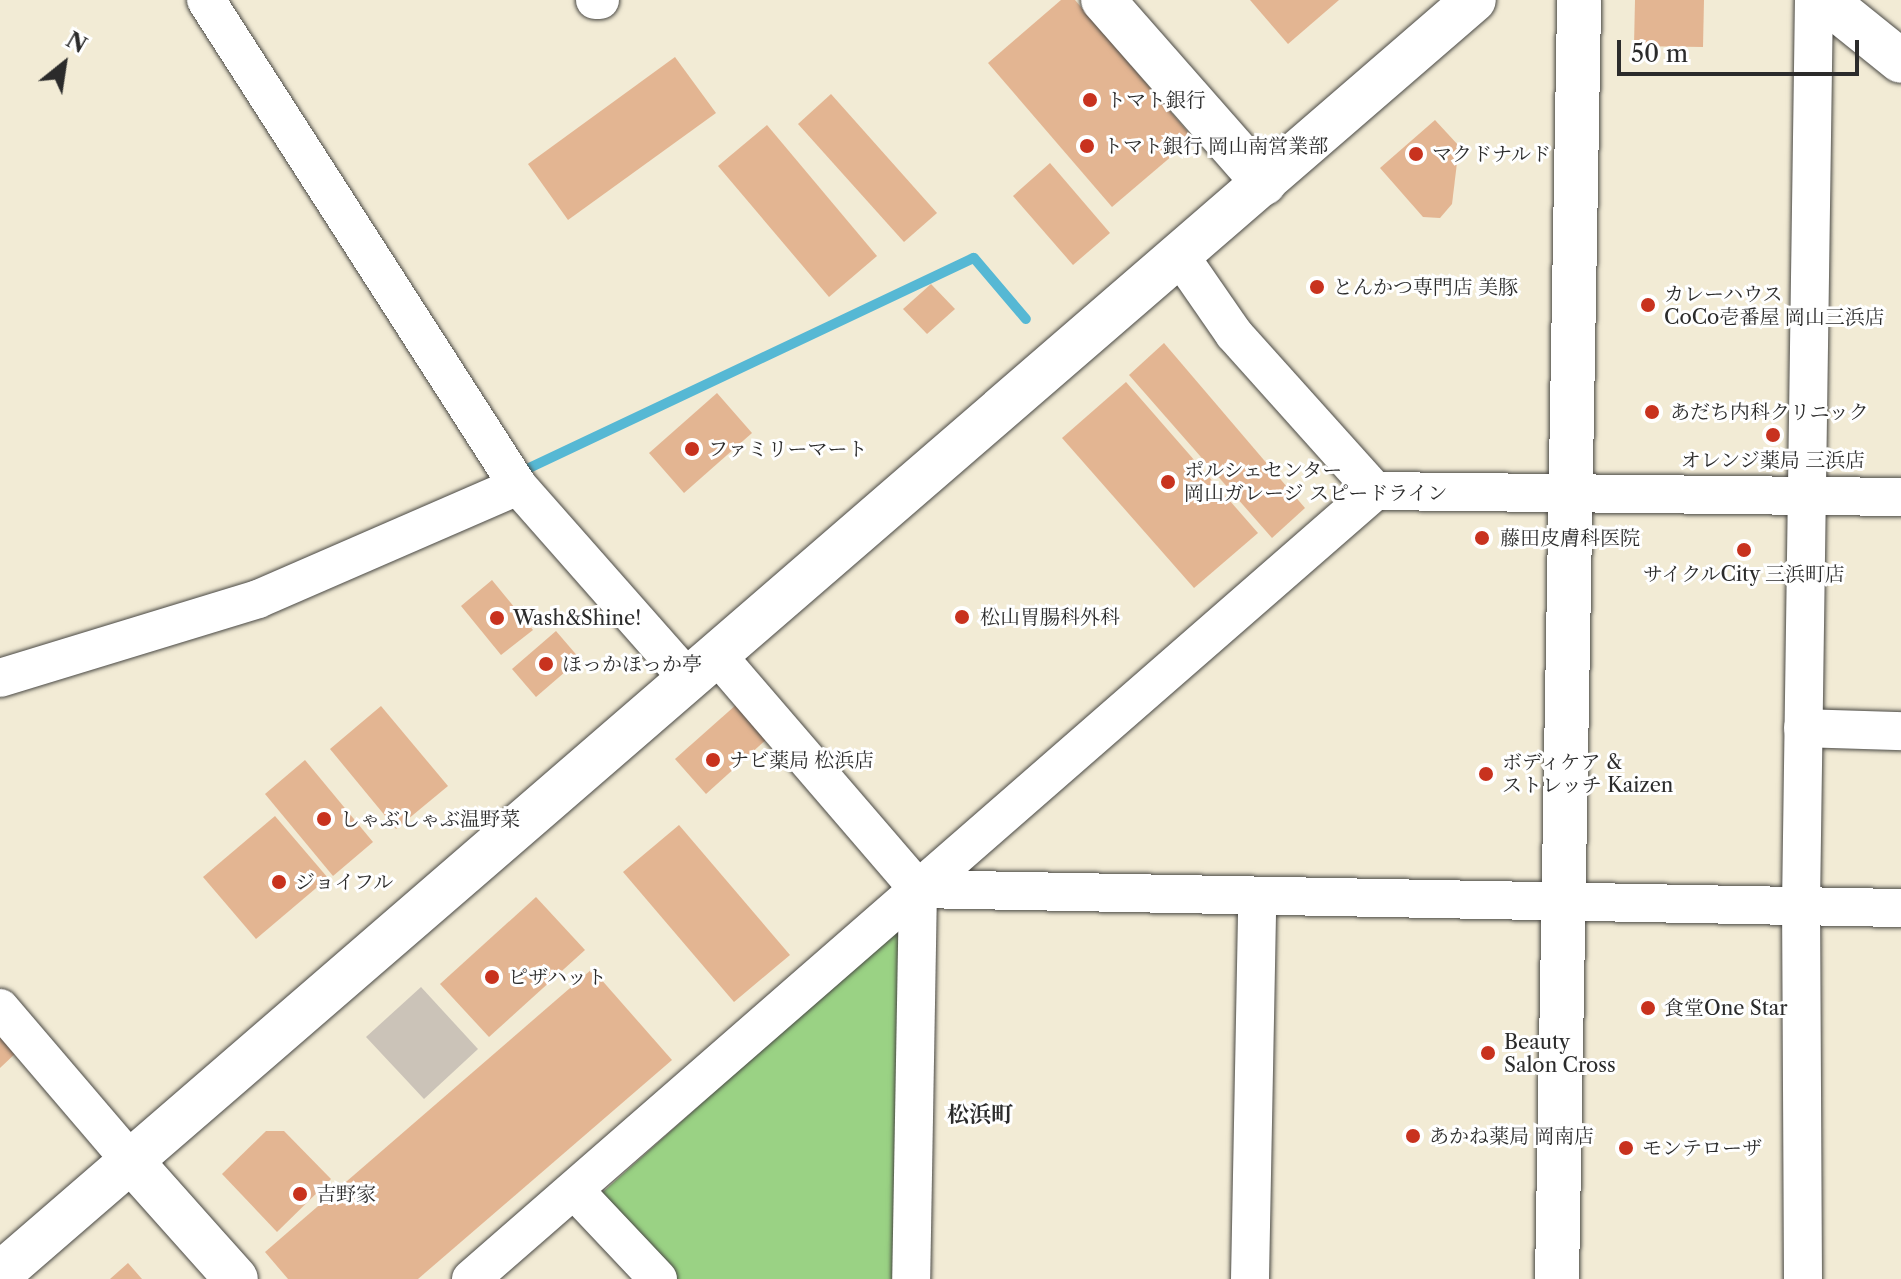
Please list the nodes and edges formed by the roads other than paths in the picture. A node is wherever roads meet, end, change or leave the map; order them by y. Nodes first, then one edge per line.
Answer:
1 (206, 0) edge
2 (1103, 0) edge
3 (1474, 0) edge
4 (1579, 0) edge
5 (1814, 0) edge
6 (1825, 0) edge
7 (1901, 61) edge
8 (1264, 183) junction
9 (1180, 256) junction
10 (518, 486) junction
11 (1375, 491) junction
12 (1573, 494) junction
13 (1806, 495) junction
14 (1901, 497) edge
15 (703, 667) junction
16 (0, 678) edge
17 (1803, 728) junction
18 (1901, 731) edge
19 (918, 889) junction
20 (1257, 898) junction
21 (1565, 901) junction
22 (1801, 906) junction
23 (1901, 908) edge
24 (0, 1008) edge
25 (130, 1160) junction
26 (575, 1191) junction
27 (0, 1274) edge
28 (236, 1279) edge
29 (471, 1279) edge
30 (658, 1279) edge
31 (911, 1279) edge
32 (1250, 1279) edge
33 (1557, 1279) edge
34 (1803, 1279) edge

1 - 10 street
2 - 8 street
3 - 8 street
4 - 12 street
5 - 13 street
6 - 7 street
8 - 9 street
9 - 11 street
9 - 15 street
10 - 15 street
10 - 16 street
11 - 12 street
11 - 19 street
12 - 13 street
12 - 21 street
13 - 14 street
13 - 17 street
15 - 19 street
15 - 25 street
17 - 18 street
17 - 22 street
19 - 20 street
19 - 26 street
19 - 31 street
20 - 21 street
20 - 32 street
21 - 22 street
21 - 33 street
22 - 23 street
22 - 34 street
24 - 25 street
25 - 27 street
25 - 28 street
26 - 29 street
26 - 30 street

